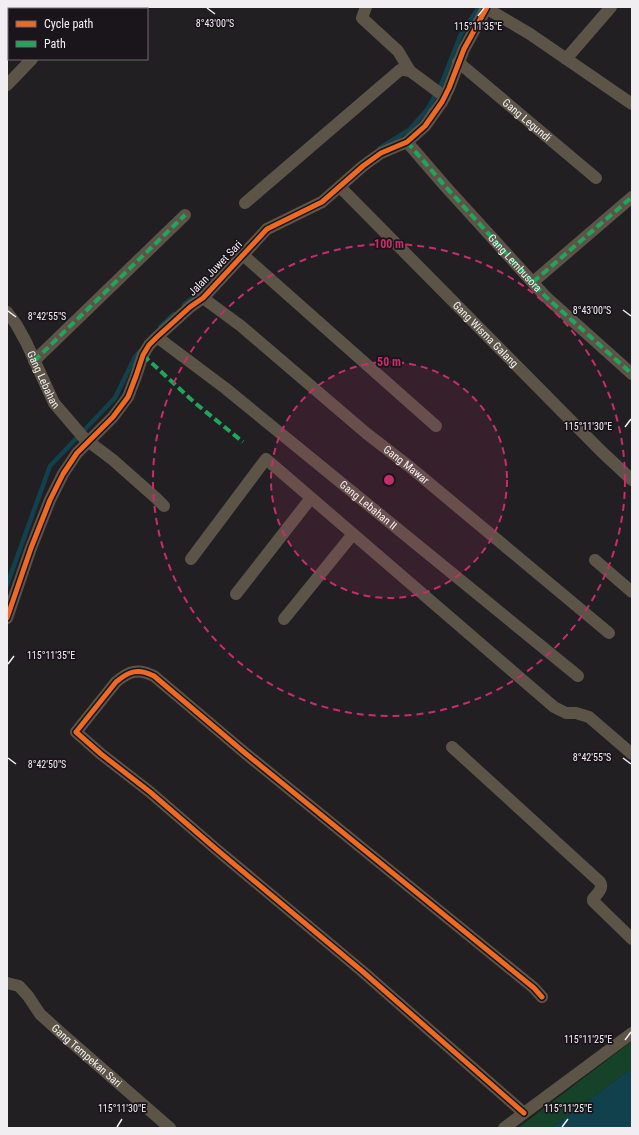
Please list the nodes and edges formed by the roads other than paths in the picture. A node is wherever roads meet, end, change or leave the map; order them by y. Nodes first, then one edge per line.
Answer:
1 (366, 7) edge
2 (611, 7) edge
3 (487, 8) edge
4 (566, 59) junction
5 (31, 60) edge
6 (458, 62) junction
7 (410, 70) junction
8 (7, 85) edge
9 (445, 97) junction
10 (632, 104) edge
11 (407, 142) junction
12 (596, 178) dead end
13 (340, 187) junction
14 (632, 197) edge
15 (245, 203) dead end
16 (185, 215) dead end
17 (243, 255) junction
18 (533, 282) junction
19 (203, 298) junction
20 (7, 312) edge
21 (157, 337) junction
22 (34, 361) junction
23 (632, 374) edge
24 (436, 426) dead end
25 (86, 439) junction
26 (632, 480) edge
27 (311, 498) junction
28 (164, 506) dead end
29 (353, 534) junction
30 (191, 559) dead end
31 (596, 560) dead end
32 (632, 592) edge
33 (236, 594) dead end
34 (7, 618) edge
35 (284, 619) dead end
36 (609, 633) dead end
37 (578, 676) dead end
38 (452, 747) dead end
39 (632, 754) edge
40 (632, 939) edge
41 (7, 983) edge
42 (542, 997) dead end
43 (632, 1034) edge
44 (524, 1113) junction
45 (170, 1128) edge
46 (504, 1128) edge

1 - 7 street
2 - 4 street
3 - 4 street
3 - 6 street, Jalan Juwet Sari
4 - 10 street
5 - 8 street
6 - 9 street, Jalan Juwet Sari
6 - 12 street, Gang Legundi
7 - 9 street
7 - 15 street
9 - 11 street, Jalan Juwet Sari
11 - 13 street, Jalan Juwet Sari
11 - 18 street, Gang Lembusora
13 - 17 street, Jalan Juwet Sari
13 - 26 street, Gang Wisma Galang
14 - 18 street
16 - 22 street
17 - 19 street, Jalan Juwet Sari
17 - 24 street
18 - 23 street, Gang Lembusora
19 - 21 street, Jalan Juwet Sari
19 - 36 street, Gang Mawar
20 - 22 street, Gang Lebahan
21 - 25 street, Jalan Juwet Sari
21 - 37 street, Gang Lebahan II
22 - 25 street, Gang Lebahan
25 - 28 street, Gang Lebahan
25 - 34 street, Jalan Juwet Sari
27 - 29 street
27 - 30 street
27 - 33 street
29 - 35 street
29 - 39 street
31 - 32 street
38 - 40 street
41 - 45 street, Gang Tempekan Sari
42 - 44 street
43 - 44 street
44 - 46 street

